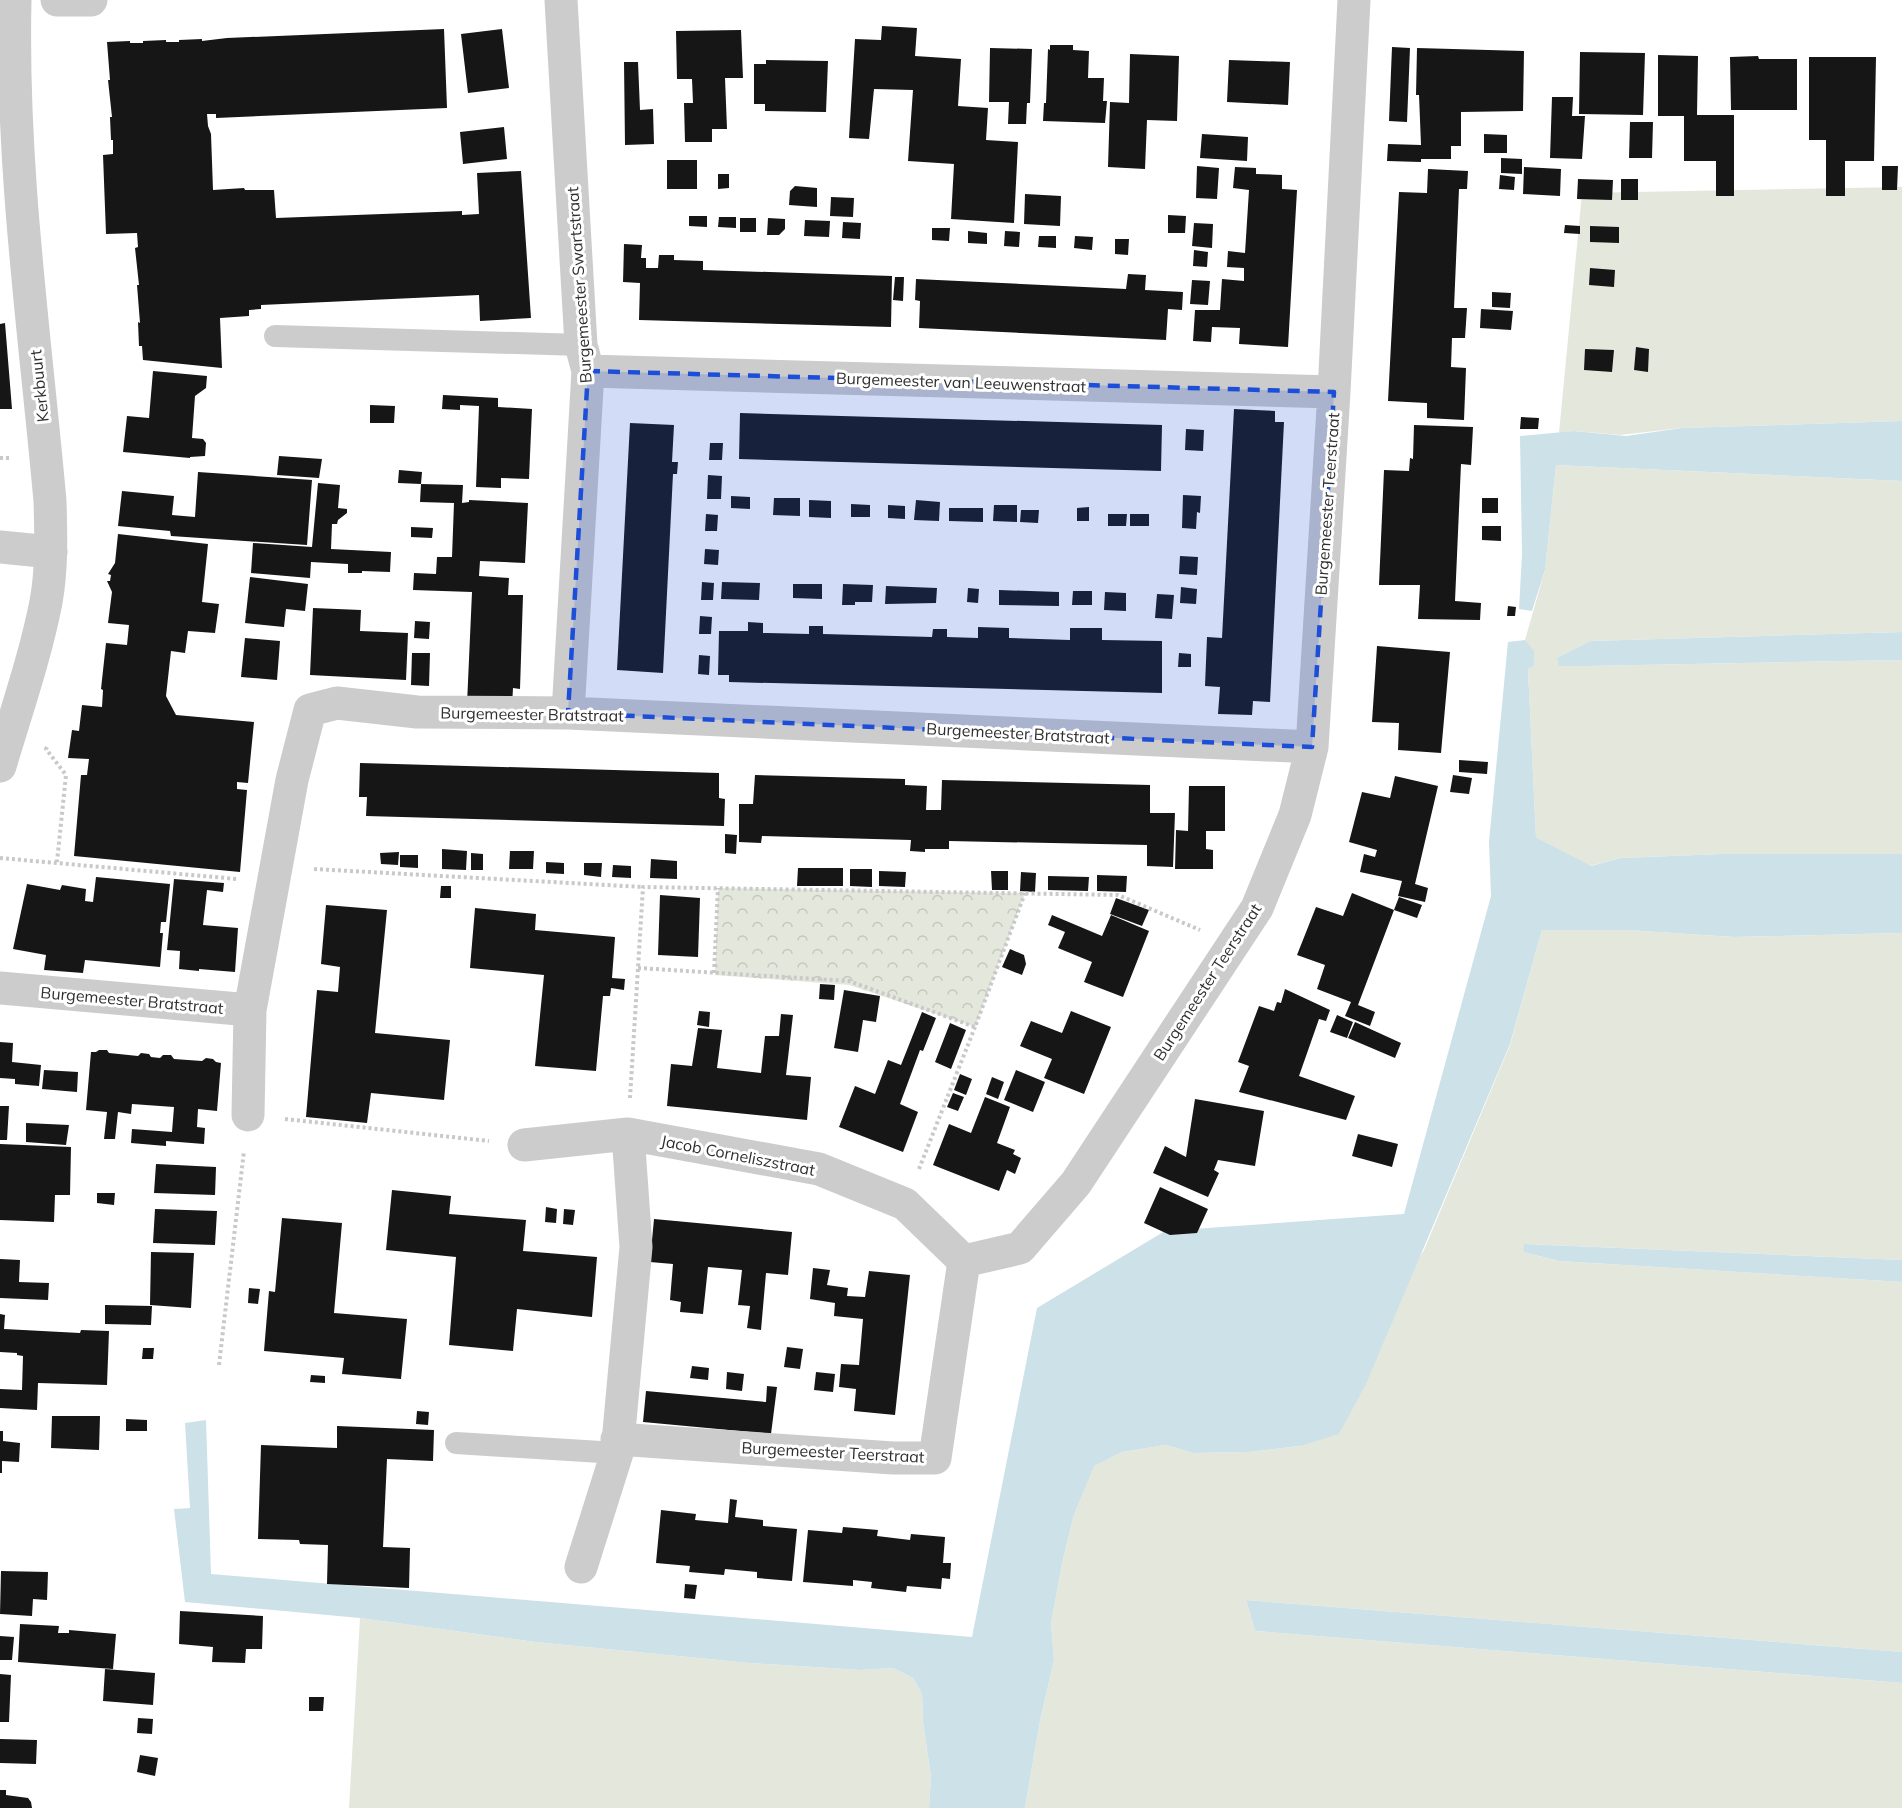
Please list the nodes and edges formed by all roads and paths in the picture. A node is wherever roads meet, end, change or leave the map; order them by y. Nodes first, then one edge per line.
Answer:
1 (15, 0) edge
2 (57, 0) edge
3 (91, 0) edge
4 (561, 0) edge
5 (1354, 0) edge
6 (275, 336) dead end
7 (584, 358) junction
8 (1334, 392) junction
9 (0, 548) edge
10 (51, 552) junction
11 (567, 713) junction
12 (48, 740) dead end
13 (1312, 747) junction
14 (0, 766) edge
15 (0, 858) edge
16 (57, 862) junction
17 (275, 875) junction
18 (643, 887) junction
19 (718, 888) junction
20 (1025, 893) junction
21 (1233, 944) junction
22 (638, 968) junction
23 (714, 973) junction
24 (0, 988) edge
25 (250, 1010) junction
26 (975, 1027) junction
27 (248, 1115) junction
28 (628, 1134) junction
29 (524, 1145) joint
30 (905, 1204) junction
31 (964, 1261) junction
32 (219, 1365) dead end
33 (456, 1443) dead end
34 (617, 1446) junction
35 (581, 1568) dead end

1 - 10 street, Kerkbuurt
2 - 3 street
4 - 7 street, Burgemeester Swartstraat
5 - 8 street, Burgemeester Teerstraat
6 - 7 lane
7 - 8 street, Burgemeester van Leeuwenstraat
7 - 11 street, Burgemeester Swartstraat
8 - 13 street, Burgemeester Teerstraat
9 - 10 street
10 - 14 street, Kerkbuurt
11 - 13 street, Burgemeester Bratstraat
11 - 17 street, Burgemeester Bratstraat
12 - 16 path
13 - 21 street, Burgemeester Teerstraat
15 - 16 path
16 - 17 path
17 - 18 path
17 - 25 street, Burgemeester Bratstraat
18 - 19 path
18 - 22 path
19 - 20 path
19 - 23 path
20 - 21 path
20 - 26 path
21 - 31 street, Burgemeester Teerstraat
22 - 23 path
22 - 28 path
23 - 26 path
24 - 25 street, Burgemeester Bratstraat
25 - 27 street
26 - 30 path
27 - 29 path
27 - 32 path
28 - 29 street, Jacob Corneliszstraat
28 - 30 street, Jacob Corneliszstraat
28 - 34 street
30 - 31 street, Jacob Corneliszstraat
31 - 34 street, Burgemeester Teerstraat
33 - 34 lane
34 - 35 street

